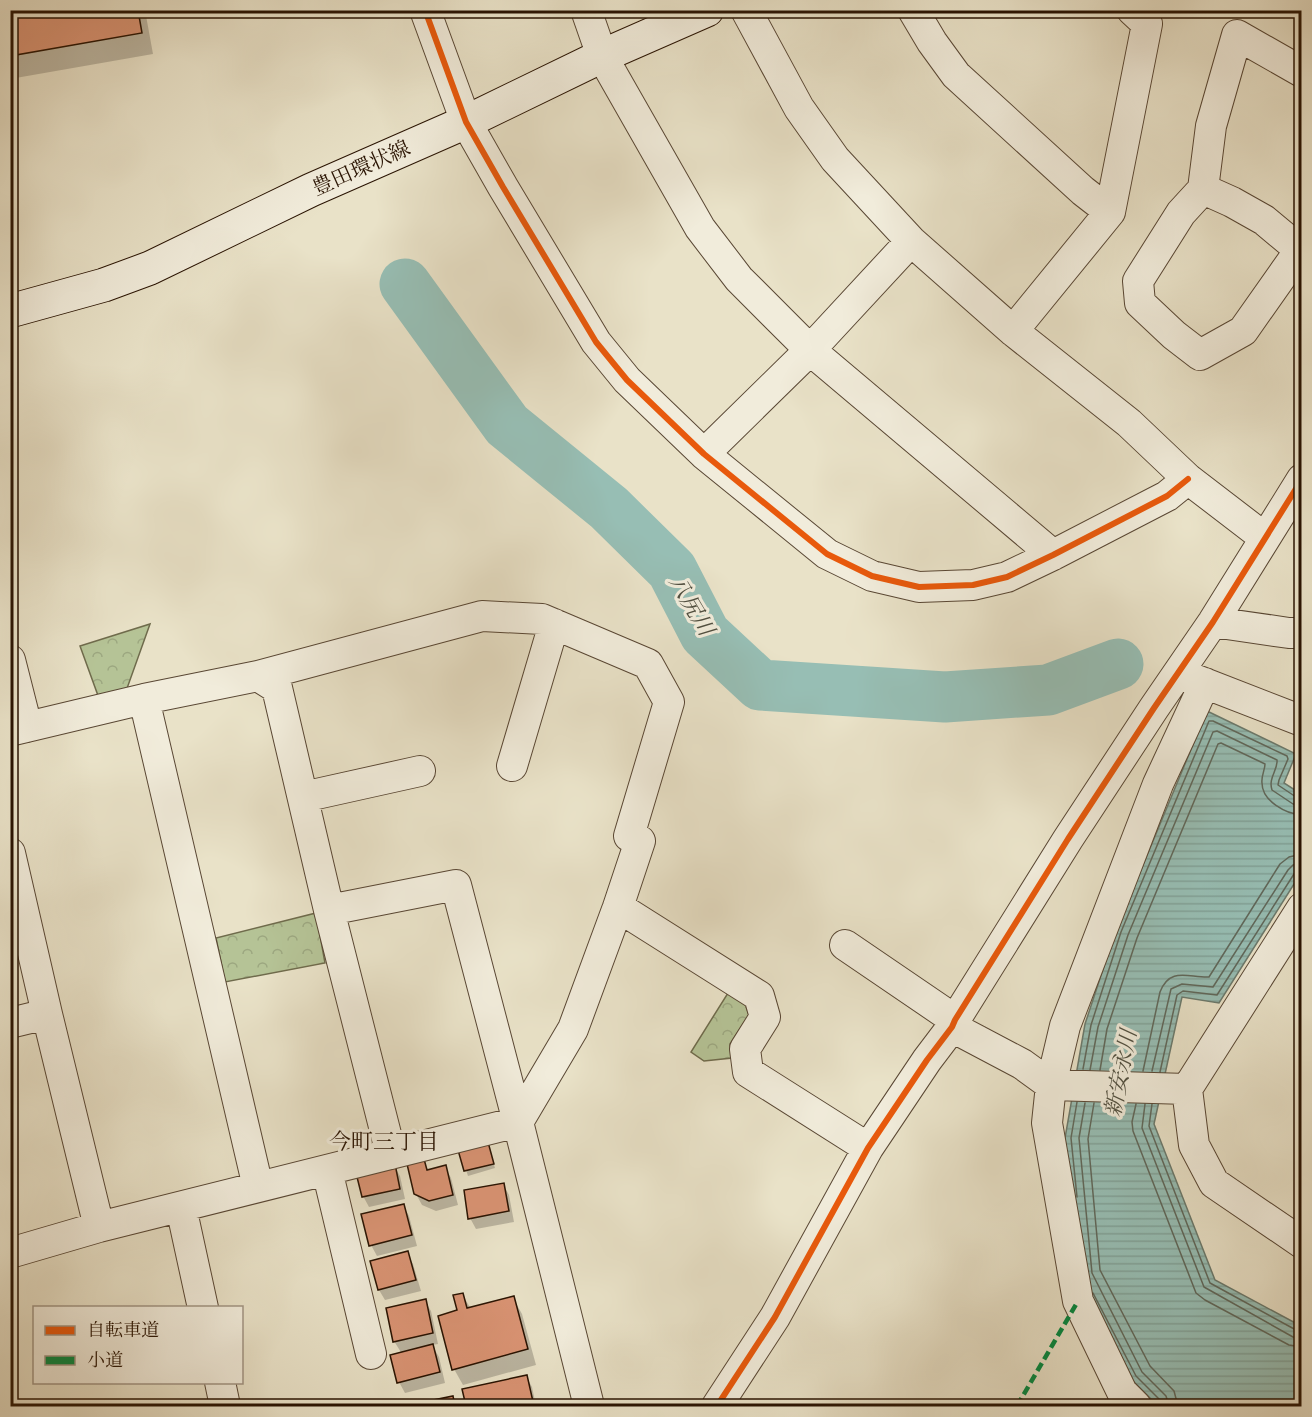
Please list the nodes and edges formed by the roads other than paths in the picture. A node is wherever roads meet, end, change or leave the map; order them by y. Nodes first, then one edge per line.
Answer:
1 (425, 10) edge
2 (586, 10) edge
3 (706, 10) edge
4 (746, 10) edge
5 (914, 10) edge
6 (1132, 10) edge
7 (602, 56) junction
8 (1302, 72) edge
9 (466, 122) junction
10 (1203, 189) junction
11 (1110, 212) junction
12 (911, 241) junction
13 (1301, 251) edge
14 (10, 311) edge
15 (1013, 331) junction
16 (810, 350) junction
17 (704, 454) junction
18 (1188, 479) junction
19 (1302, 479) edge
20 (1265, 538) junction
21 (1053, 555) junction
22 (1213, 622) junction
23 (554, 624) junction
24 (1302, 633) edge
25 (10, 660) edge
26 (1177, 674) junction
27 (258, 676) junction
28 (1205, 682) junction
29 (144, 699) junction
30 (1302, 721) edge
31 (19, 729) edge
32 (512, 766) dead end
33 (420, 771) dead end
34 (303, 797) junction
35 (10, 852) edge
36 (618, 908) junction
37 (1302, 908) edge
38 (329, 910) junction
39 (845, 945) dead end
40 (47, 1014) junction
41 (10, 1023) edge
42 (954, 1024) junction
43 (1051, 1085) junction
44 (1186, 1089) junction
45 (518, 1122) junction
46 (868, 1148) junction
47 (391, 1154) junction
48 (327, 1170) junction
49 (258, 1187) junction
50 (181, 1207) junction
51 (99, 1227) junction
52 (1302, 1243) edge
53 (10, 1252) edge
54 (203, 1306) edge
55 (371, 1353) dead end
56 (220, 1384) edge
57 (225, 1407) edge
58 (589, 1407) edge
59 (717, 1407) edge
60 (1136, 1407) edge

1 - 9 street
2 - 7 street
3 - 7 main road, 豊田環状線
4 - 12 street
5 - 11 street
6 - 11 street
7 - 9 main road, 豊田環状線
7 - 16 street
8 - 10 street
9 - 14 main road, 豊田環状線
9 - 17 street
10 - 13 street
10 - 13 street
11 - 15 street
12 - 15 street
12 - 16 street
15 - 18 street
16 - 17 street
16 - 21 street
17 - 21 street
18 - 20 street
18 - 21 street
19 - 20 street
20 - 22 street
22 - 24 street
22 - 26 street
23 - 27 street
23 - 32 street
23 - 36 street
25 - 31 street
26 - 28 street
26 - 42 street
27 - 29 street
27 - 34 street
28 - 30 street
28 - 43 street
29 - 31 street
29 - 49 street
33 - 34 street
34 - 38 street
35 - 40 street
36 - 45 street
36 - 46 street
37 - 44 street
38 - 45 street
38 - 47 street
39 - 42 street
40 - 41 street
40 - 51 street
42 - 43 street
42 - 46 street
43 - 44 street
43 - 60 street
44 - 52 street
45 - 47 street
45 - 58 street
46 - 59 street
47 - 48 street
48 - 49 street
48 - 55 street
49 - 50 street
50 - 51 street
50 - 54 street
51 - 53 street
56 - 57 street

